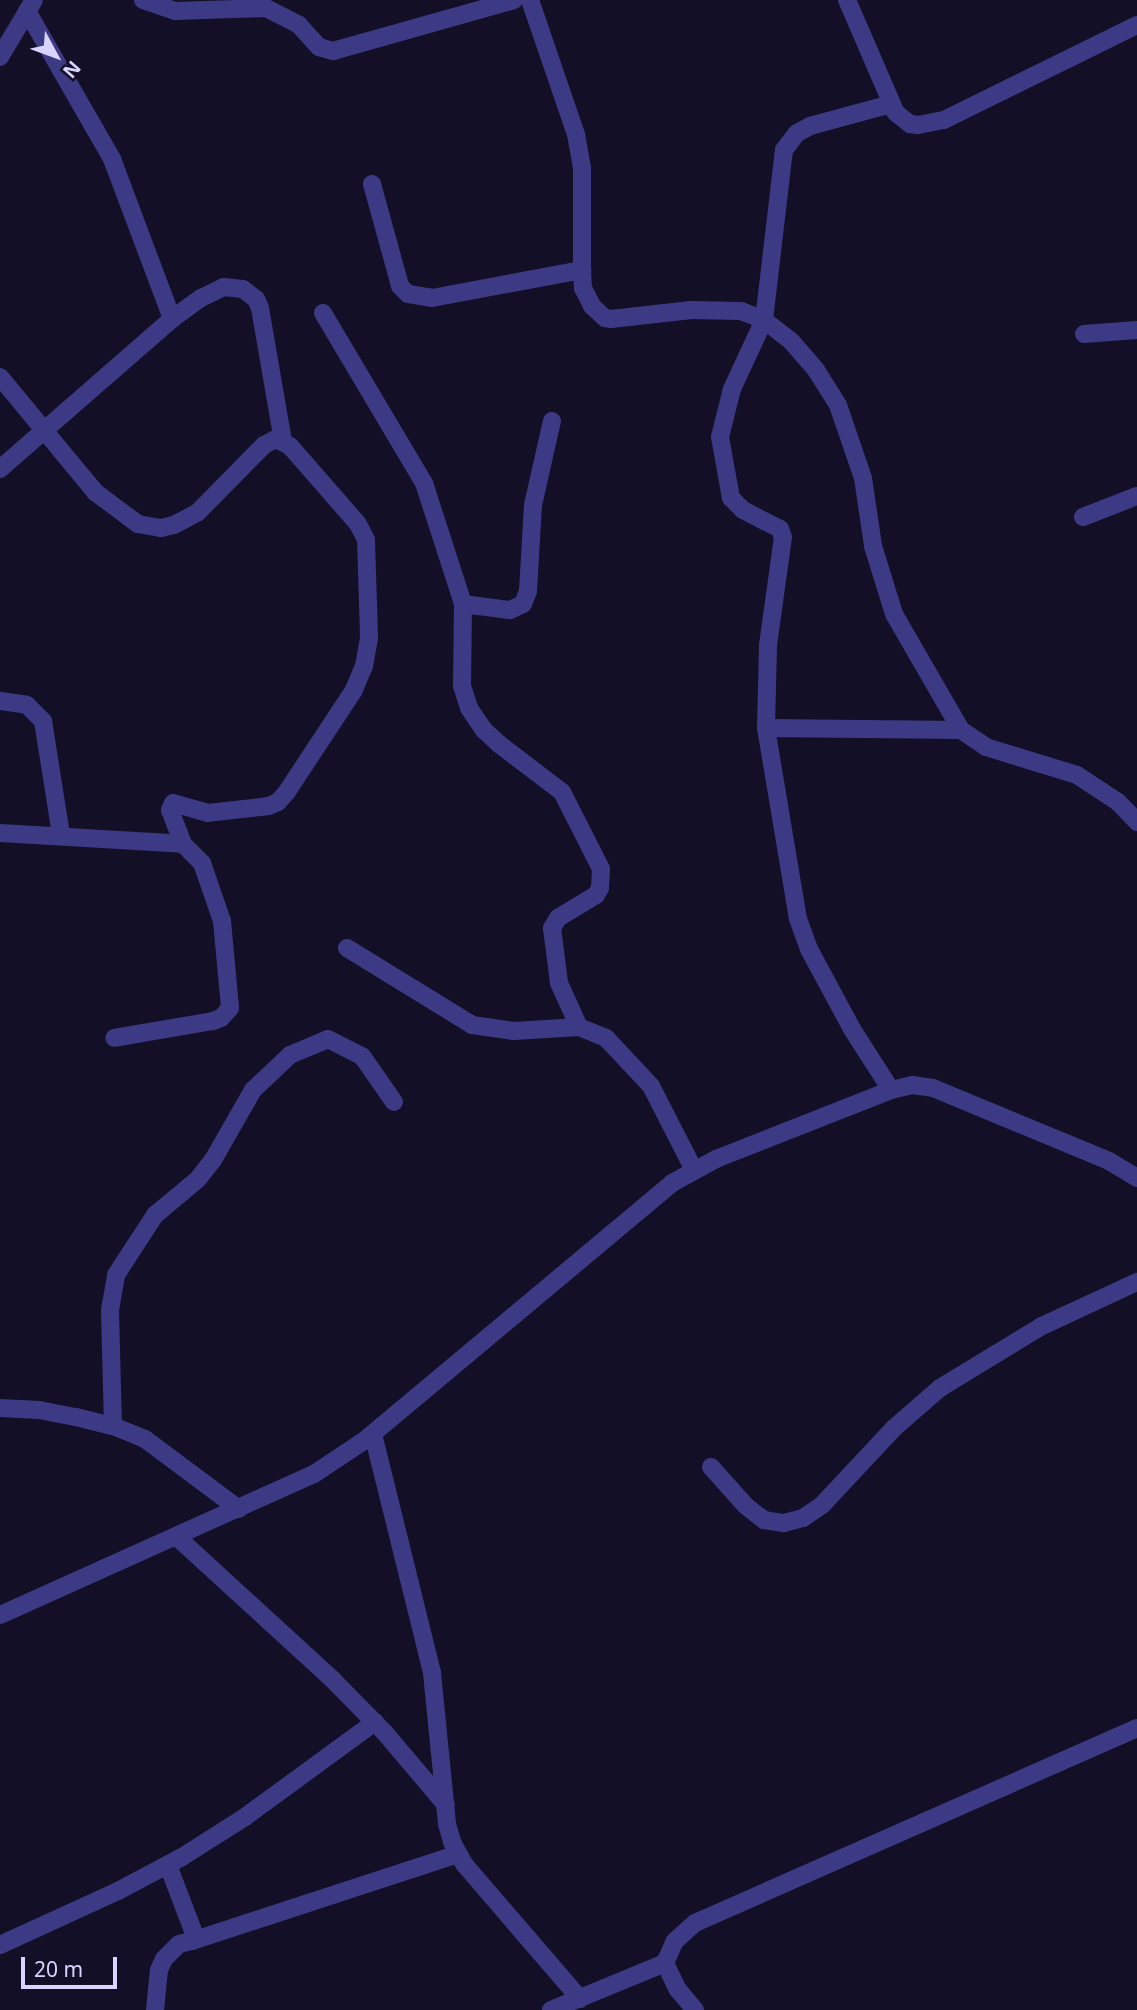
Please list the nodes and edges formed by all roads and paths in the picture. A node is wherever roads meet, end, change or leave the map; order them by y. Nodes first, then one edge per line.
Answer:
1 (144, 0) edge
2 (514, 0) edge
3 (530, 0) edge
4 (847, 0) edge
5 (31, 6) edge
6 (1137, 25) edge
7 (0, 57) edge
8 (891, 104) junction
9 (372, 184) dead end
10 (582, 270) junction
11 (323, 313) dead end
12 (172, 319) junction
13 (764, 320) junction
14 (1137, 330) edge
15 (1084, 334) dead end
16 (0, 377) edge
17 (552, 421) dead end
18 (45, 433) junction
19 (283, 440) junction
20 (0, 469) edge
21 (1137, 496) edge
22 (1083, 517) dead end
23 (463, 604) junction
24 (0, 701) edge
25 (766, 728) junction
26 (961, 730) junction
27 (1137, 822) edge
28 (0, 833) edge
29 (61, 835) junction
30 (183, 844) junction
31 (348, 948) dead end
32 (579, 1027) junction
33 (114, 1038) dead end
34 (891, 1090) junction
35 (394, 1102) dead end
36 (694, 1170) junction
37 (1137, 1178) edge
38 (1137, 1282) edge
39 (0, 1408) edge
40 (113, 1426) junction
41 (373, 1434) junction
42 (711, 1467) dead end
43 (239, 1509) junction
44 (177, 1536) junction
45 (0, 1615) edge
46 (375, 1722) junction
47 (1137, 1728) edge
48 (446, 1805) junction
49 (458, 1854) junction
50 (168, 1865) junction
51 (192, 1941) junction
52 (0, 1945) edge
53 (665, 1963) junction
54 (580, 1999) junction
55 (155, 2010) edge
56 (551, 2010) edge
57 (695, 2010) edge

1 - 2 street
3 - 10 street
4 - 8 street
5 - 7 street
5 - 12 street
6 - 8 street
8 - 13 street
9 - 10 street
10 - 13 street
11 - 23 street
12 - 18 street
12 - 19 street
13 - 25 street
13 - 26 street
14 - 15 street
16 - 18 street
17 - 23 street
18 - 19 street
18 - 20 street
19 - 30 street
21 - 22 street
23 - 32 street
24 - 29 street
25 - 26 street
25 - 34 street
26 - 27 street
28 - 29 street
29 - 30 street
30 - 33 street
31 - 32 street
32 - 36 street
34 - 36 street
34 - 37 street
35 - 40 street
36 - 41 street
38 - 42 street
39 - 40 street
40 - 43 street
41 - 43 street
41 - 48 street
43 - 44 street
44 - 45 street
44 - 46 street
46 - 48 street
46 - 50 street
47 - 53 street
48 - 49 street
49 - 51 street
49 - 54 street
50 - 51 street
50 - 52 street
51 - 55 street
53 - 54 street
53 - 57 street
54 - 56 street

